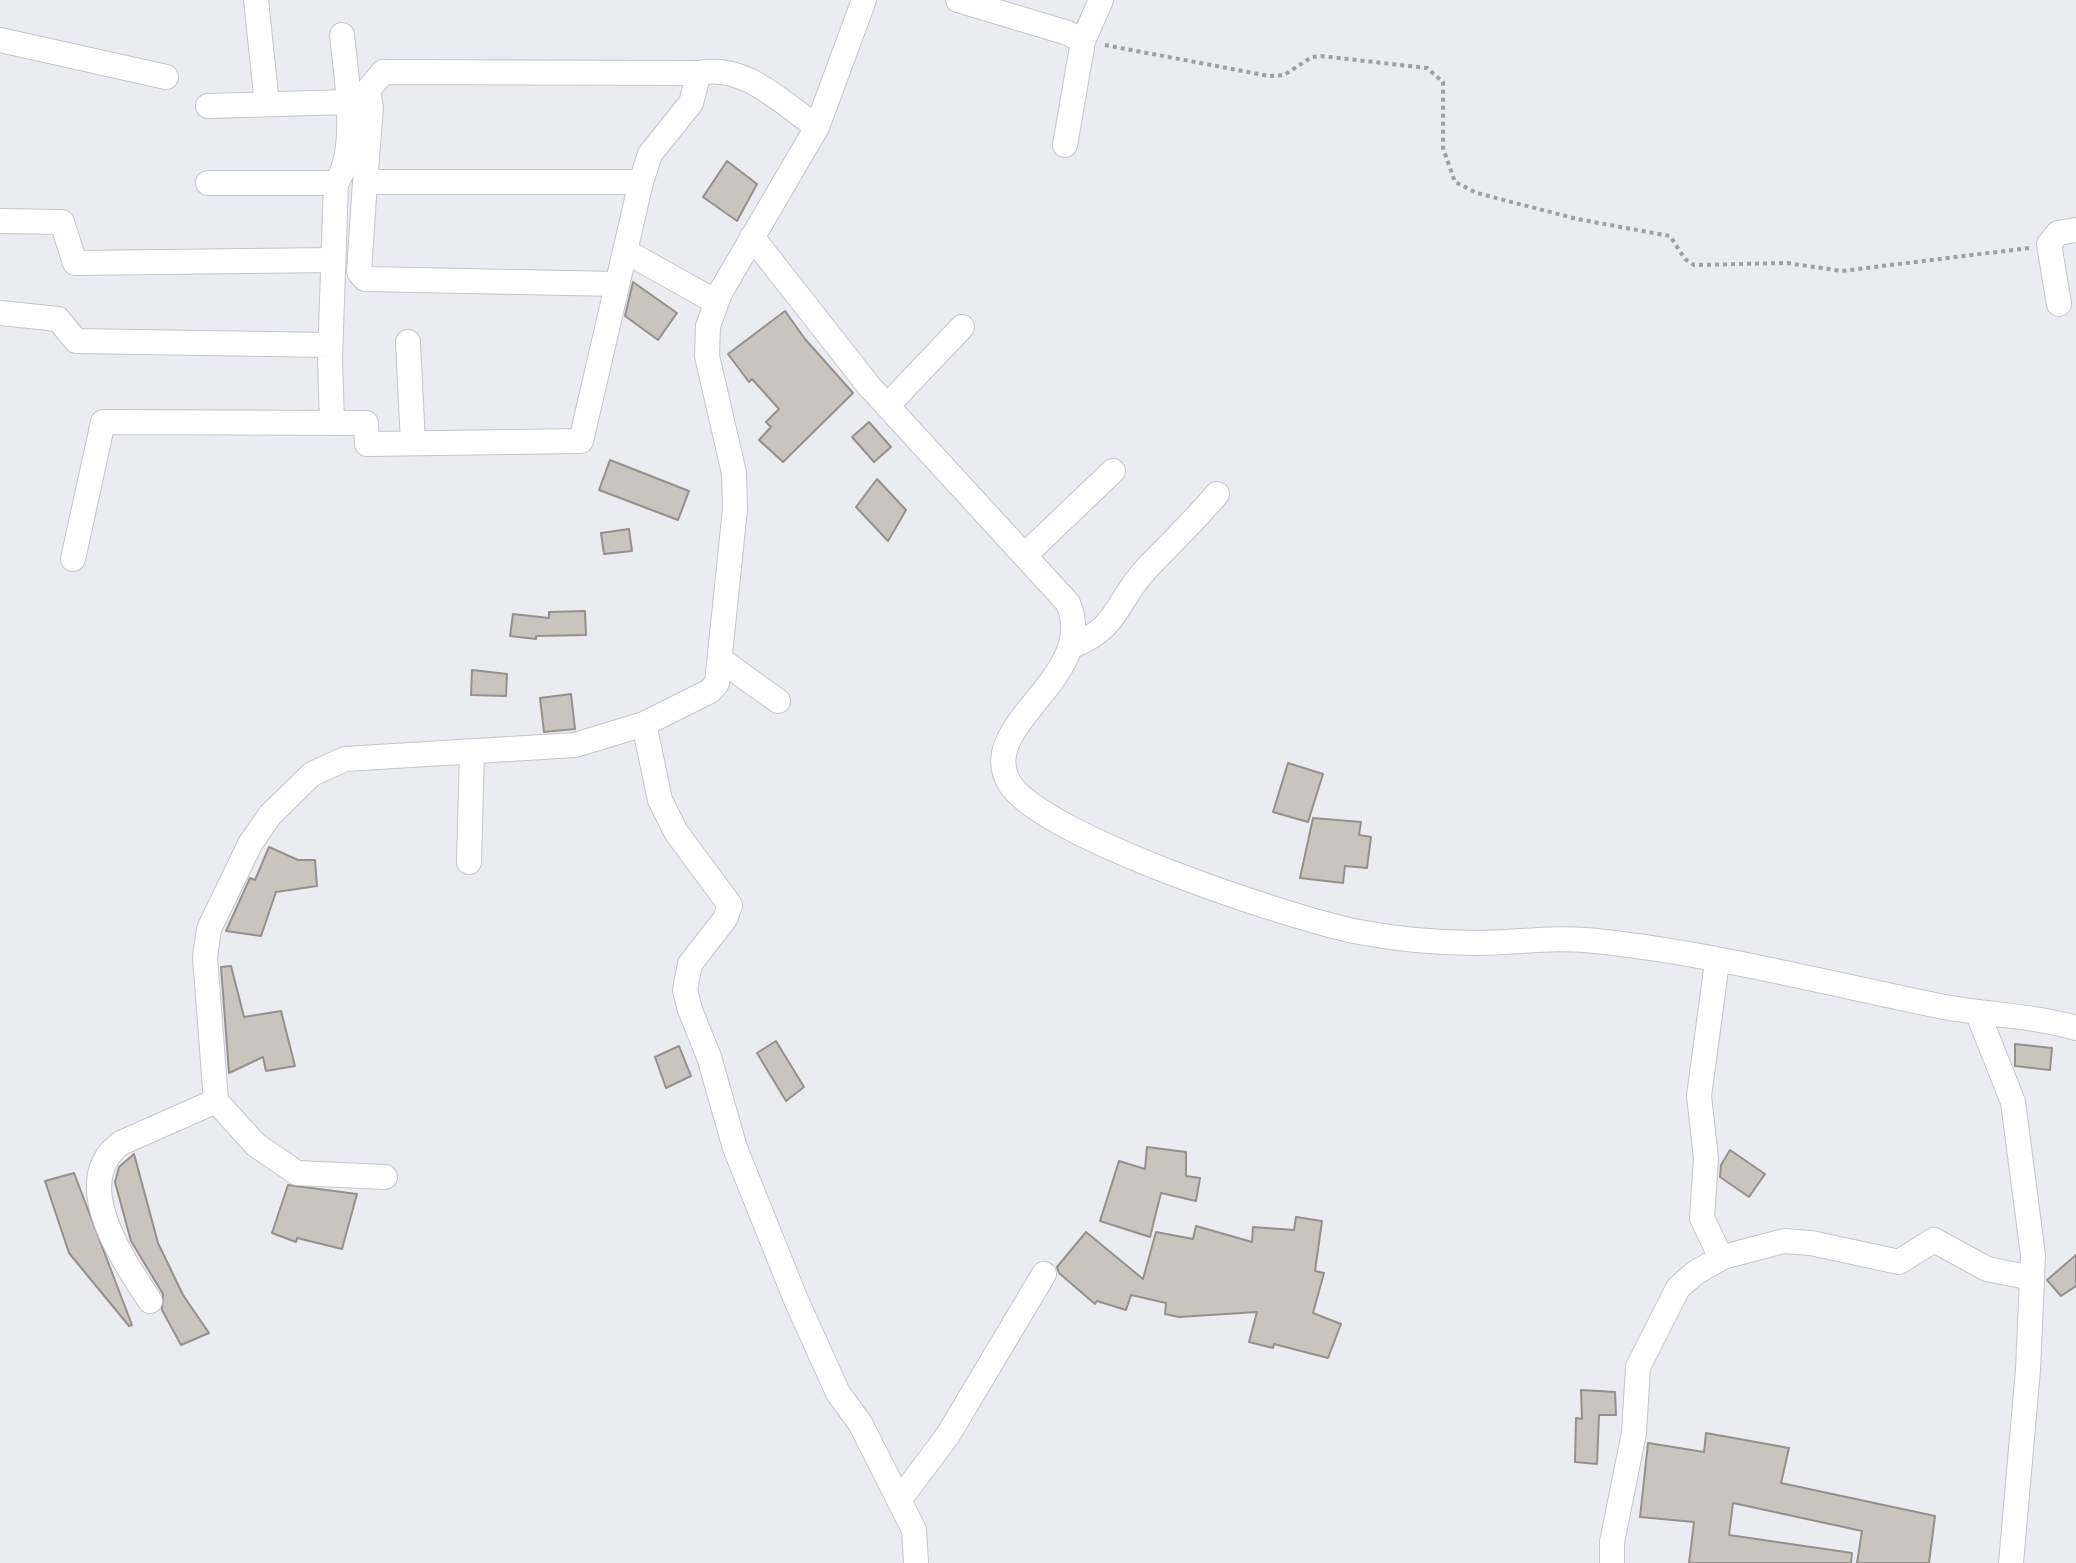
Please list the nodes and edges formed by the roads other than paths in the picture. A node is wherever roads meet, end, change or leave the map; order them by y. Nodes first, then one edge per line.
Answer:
1 (256, 0) edge
2 (864, 0) edge
3 (958, 0) edge
4 (1101, 0) edge
5 (342, 35) dead end
6 (0, 40) edge
7 (1083, 41) junction
8 (699, 73) junction
9 (166, 77) dead end
10 (348, 102) junction
11 (267, 104) junction
12 (208, 106) dead end
13 (817, 127) junction
14 (1065, 145) dead end
15 (365, 182) junction
16 (641, 182) junction
17 (208, 183) dead end
18 (336, 183) junction
19 (0, 221) edge
20 (2076, 230) edge
21 (752, 237) junction
22 (625, 251) junction
23 (333, 260) junction
24 (617, 284) junction
25 (716, 302) junction
26 (2059, 304) dead end
27 (0, 313) edge
28 (962, 327) dead end
29 (408, 342) dead end
30 (330, 345) junction
31 (887, 406) junction
32 (332, 422) junction
33 (413, 443) junction
34 (1113, 471) dead end
35 (1217, 494) dead end
36 (1026, 554) junction
37 (73, 559) dead end
38 (1070, 647) junction
39 (721, 660) junction
40 (778, 701) dead end
41 (644, 724) junction
42 (472, 752) junction
43 (469, 862) dead end
44 (1717, 962) junction
45 (1978, 1014) junction
46 (2076, 1028) edge
47 (216, 1101) junction
48 (385, 1177) dead end
49 (1721, 1258) junction
50 (1044, 1274) dead end
51 (2032, 1278) junction
52 (150, 1301) dead end
53 (900, 1499) junction
54 (916, 1563) edge
55 (1612, 1563) edge
56 (2011, 1563) edge

1 - 11 street
2 - 13 street
3 - 7 street
4 - 7 street
5 - 10 street
6 - 9 street
7 - 14 street
8 - 13 street
8 - 15 street
8 - 16 street
10 - 11 street
10 - 18 street
11 - 12 street
13 - 21 street
15 - 16 street
15 - 24 street
16 - 22 street
17 - 18 street
18 - 23 street
19 - 23 street
20 - 26 street
21 - 25 street
21 - 31 street
22 - 24 street
22 - 25 street
23 - 30 street
24 - 33 street
25 - 39 street
27 - 30 street
28 - 31 street
29 - 33 street
30 - 32 street
31 - 36 street
32 - 33 street
32 - 37 street
34 - 36 street
35 - 38 street
36 - 38 street
38 - 44 street
39 - 40 street
39 - 41 street
41 - 42 street
41 - 53 street
42 - 43 street
42 - 47 street
44 - 45 street
44 - 49 street
45 - 46 street
45 - 51 street
47 - 48 street
47 - 52 street
49 - 51 street
49 - 55 street
50 - 53 street
51 - 56 street
53 - 54 street

